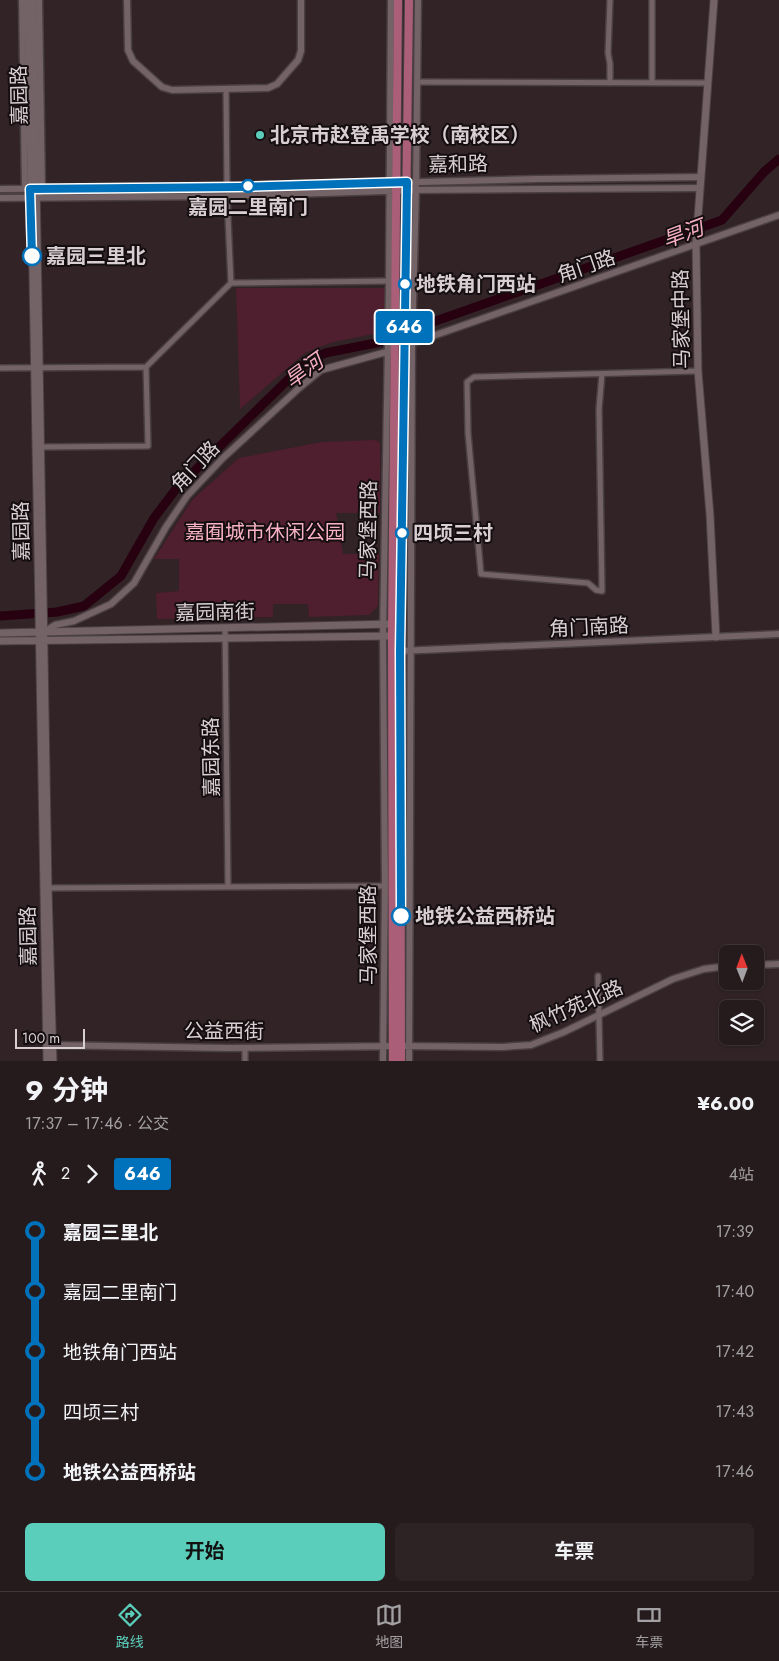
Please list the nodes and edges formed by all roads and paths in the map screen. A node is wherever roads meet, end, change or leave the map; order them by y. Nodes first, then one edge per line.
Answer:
1 (22, 0) edge
2 (28, 0) edge
3 (33, 0) edge
4 (39, 0) edge
5 (127, 0) edge
6 (301, 0) edge
7 (390, 0) edge
8 (398, 0) edge
9 (409, 0) edge
10 (418, 0) edge
11 (610, 0) edge
12 (652, 0) edge
13 (714, 0) edge
14 (418, 82) junction
15 (610, 83) junction
16 (652, 83) junction
17 (707, 83) junction
18 (226, 89) junction
19 (701, 177) junction
20 (392, 182) junction
21 (416, 182) junction
22 (407, 186) junction
23 (227, 187) junction
24 (700, 188) junction
25 (0, 189) edge
26 (34, 189) junction
27 (416, 190) junction
28 (392, 191) junction
29 (227, 196) junction
30 (34, 197) junction
31 (0, 198) edge
32 (779, 216) edge
33 (696, 242) junction
34 (390, 281) junction
35 (231, 283) junction
36 (400, 324) junction
37 (408, 343) junction
38 (392, 349) junction
39 (146, 367) junction
40 (0, 368) edge
41 (37, 368) junction
42 (698, 371) junction
43 (602, 374) junction
44 (41, 447) junction
45 (41, 599) junction
46 (383, 624) junction
47 (392, 624) junction
48 (225, 628) junction
49 (0, 633) edge
50 (41, 633) junction
51 (779, 634) edge
52 (383, 636) junction
53 (392, 636) junction
54 (716, 637) junction
55 (224, 638) junction
56 (0, 641) edge
57 (400, 651) junction
58 (412, 651) junction
59 (385, 886) junction
60 (228, 887) junction
61 (48, 888) junction
62 (779, 964) edge
63 (764, 965) edge
64 (719, 967) edge
65 (598, 976) dead end
66 (598, 1016) junction
67 (50, 1045) junction
68 (383, 1046) junction
69 (402, 1046) junction
70 (245, 1048) junction
71 (47, 1061) edge
72 (53, 1061) edge
73 (245, 1061) edge
74 (383, 1061) edge
75 (393, 1061) edge
76 (401, 1061) edge
77 (409, 1061) edge
78 (600, 1061) edge

1 - 26 street
2 - 26 main road, 嘉园路
3 - 26 main road, 嘉园路
4 - 26 street
5 - 18 street
6 - 18 street
7 - 20 street, 马家堡西路
8 - 20 main road, 马家堡西路
9 - 22 main road, 马家堡西路
10 - 14 street, 马家堡西路
11 - 15 street
12 - 16 street
13 - 17 main road, 马家堡中路
14 - 15 street
14 - 21 street, 马家堡西路
15 - 16 street
16 - 17 street
17 - 19 main road, 马家堡中路
18 - 23 street
19 - 21 street, 嘉和路
19 - 24 main road, 马家堡中路
20 - 22 street, 嘉和路
20 - 23 street, 嘉和路
20 - 28 main road, 马家堡西路
21 - 22 street, 嘉和路
21 - 27 street, 马家堡西路
22 - 27 street, 嘉和路
22 - 28 street, 嘉和路
22 - 36 main road, 马家堡西路
23 - 26 street, 嘉和路
24 - 27 street, 嘉和路
24 - 33 main road, 马家堡中路
25 - 26 street, 嘉和路
26 - 30 main road, 嘉园路
27 - 36 street, 马家堡西路
28 - 29 street, 嘉和路
28 - 34 street, 马家堡西路
28 - 36 main road, 马家堡西路
29 - 30 street, 嘉和路
29 - 35 street
30 - 31 street, 嘉和路
30 - 41 main road, 嘉园路
32 - 33 street, 角门路
33 - 37 street, 角门路
33 - 42 main road, 马家堡中路
34 - 35 street
34 - 36 street, 马家堡西路
35 - 39 street
36 - 37 main road, 马家堡西路
36 - 38 main road, 马家堡西路
37 - 57 main road, 马家堡西路
37 - 58 street, 马家堡西路
38 - 46 street, 马家堡西路
38 - 47 main road, 马家堡西路
38 - 50 street, 角门路
39 - 41 street
39 - 44 street
40 - 41 street
41 - 44 main road, 嘉园路
41 - 45 main road, 嘉园路
42 - 43 street
42 - 54 main road, 马家堡中路
43 - 43 street
44 - 45 main road, 嘉园路
45 - 50 main road, 嘉园路
46 - 47 main road, 嘉园南街
46 - 48 main road, 嘉园南街
46 - 52 street, 马家堡西路
47 - 53 main road, 马家堡西路
48 - 50 main road, 嘉园南街
48 - 55 street, 嘉园东路
49 - 50 main road, 角门路
50 - 55 main road, 嘉园南街
50 - 56 main road, 角门路
50 - 61 main road, 嘉园路
50 - 67 main road, 嘉园路
51 - 54 street, 角门南路
52 - 53 main road, 嘉园南街
52 - 55 main road, 嘉园南街
52 - 59 street, 马家堡西路
53 - 69 main road, 马家堡西路
54 - 58 street, 角门南路
55 - 60 street, 嘉园东路
57 - 58 street, 角门南路
57 - 69 main road, 马家堡西路
58 - 69 street, 马家堡西路
59 - 60 street
59 - 68 street, 马家堡西路
60 - 61 street
61 - 67 main road, 嘉园路
62 - 63 street
64 - 66 street, 枫竹苑北路
65 - 66 street
66 - 69 street, 枫竹苑北路
66 - 78 street
67 - 70 street, 公益西街
67 - 71 main road, 嘉园路
67 - 72 main road, 嘉园路
68 - 69 street, 公益西街
68 - 70 street, 公益西街
68 - 74 street, 马家堡西路
69 - 75 main road, 马家堡西路
69 - 76 main road, 马家堡西路
69 - 77 street, 马家堡西路
70 - 73 street

